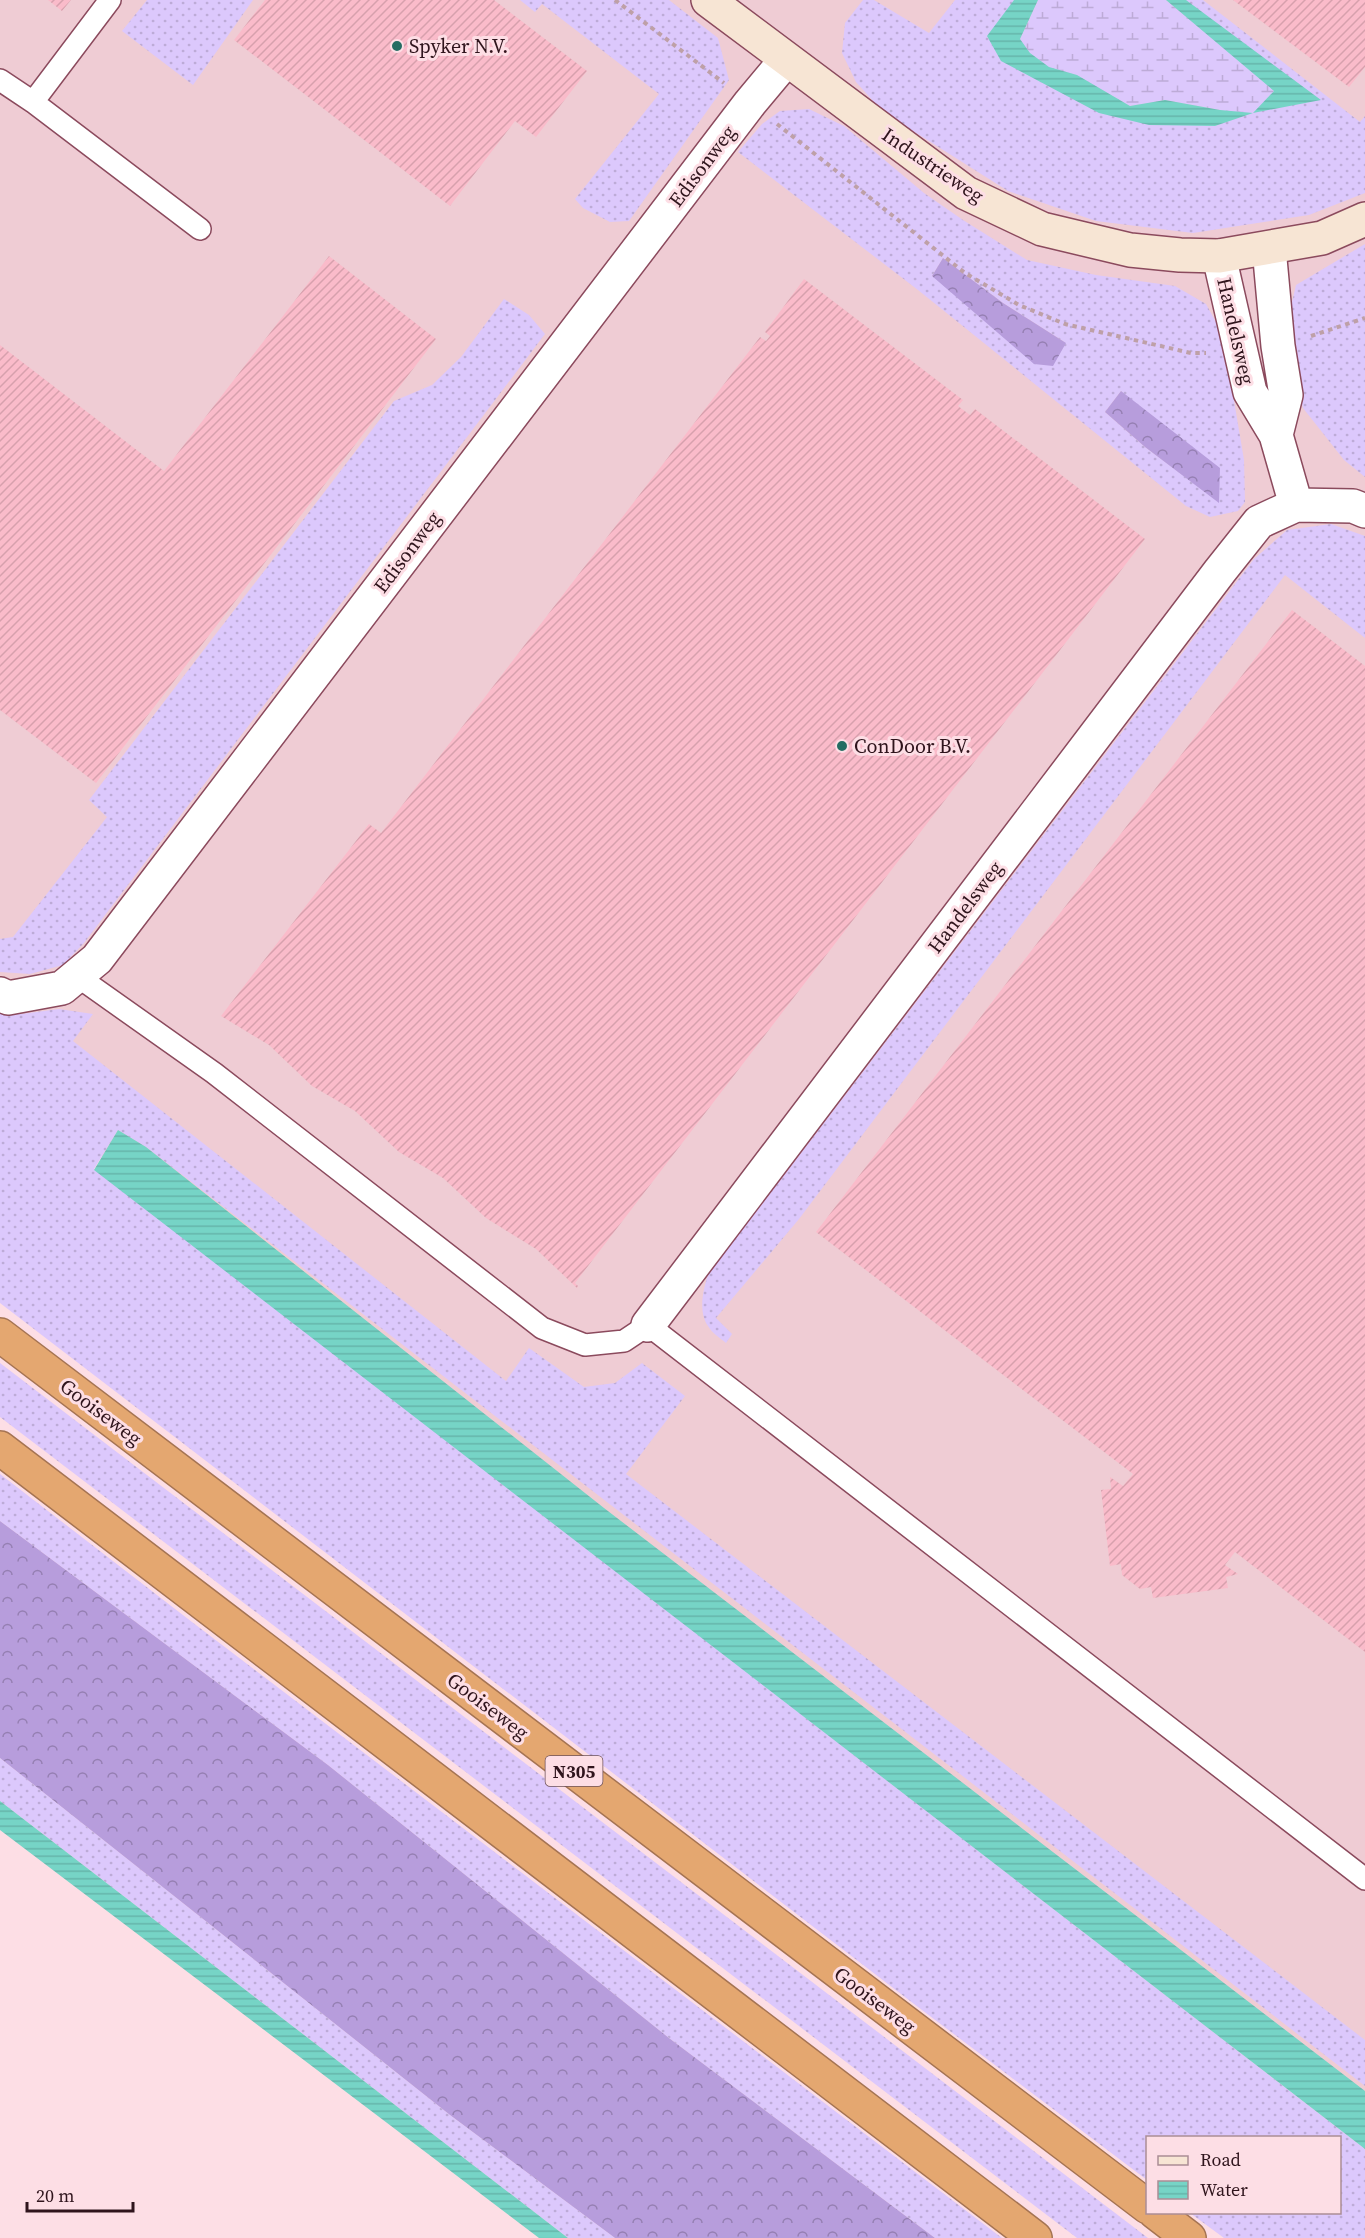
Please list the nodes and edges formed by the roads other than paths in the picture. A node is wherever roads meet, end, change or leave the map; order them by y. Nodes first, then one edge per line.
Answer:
1 (110, 0) edge
2 (708, 0) edge
3 (786, 60) junction
4 (0, 80) edge
5 (33, 102) junction
6 (1365, 219) edge
7 (200, 229) dead end
8 (1269, 248) junction
9 (1219, 256) junction
10 (1276, 435) junction
11 (1296, 505) junction
12 (1365, 511) edge
13 (77, 976) junction
14 (0, 994) edge
15 (648, 1324) junction
16 (0, 1335) edge
17 (0, 1448) edge
18 (1365, 1879) edge
19 (1146, 2205) edge
20 (1158, 2214) edge
21 (1035, 2238) edge
22 (1189, 2238) edge

1 - 5 lane
2 - 3 street, Industrieweg
3 - 9 street, Industrieweg
3 - 13 street, Edisonweg
4 - 5 lane
5 - 7 lane
6 - 8 street, Industrieweg
8 - 9 street, Industrieweg
8 - 10 street, Handelsweg
9 - 10 street, Handelsweg
10 - 11 street, Handelsweg
11 - 12 street, Handelsweg
11 - 15 street, Handelsweg
13 - 14 street, Edisonweg
13 - 15 lane
15 - 18 lane
16 - 19 highway, Gooiseweg / N305
17 - 21 highway
20 - 22 highway

